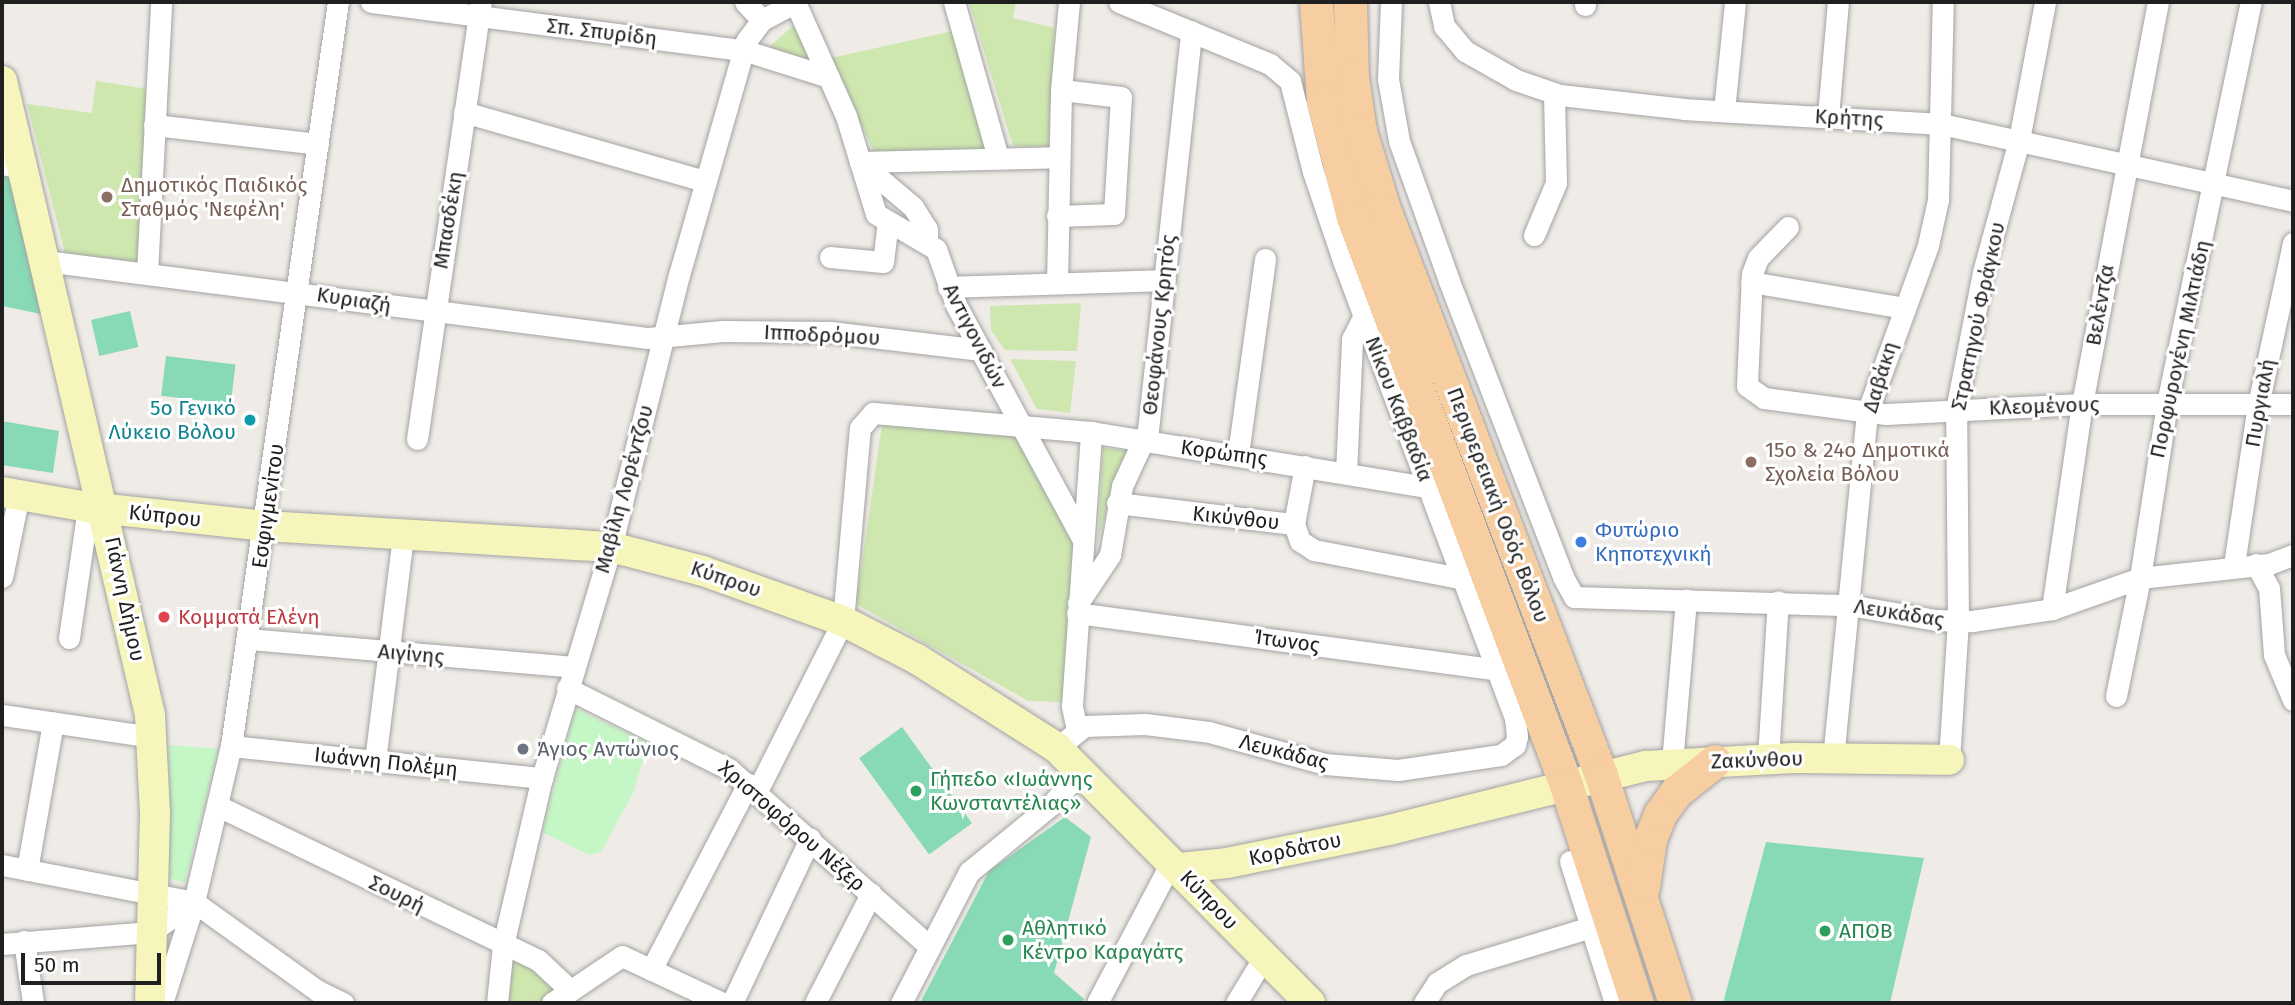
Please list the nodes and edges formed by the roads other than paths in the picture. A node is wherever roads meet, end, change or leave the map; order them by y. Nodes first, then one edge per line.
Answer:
1 (161, 2) edge
2 (338, 2) edge
3 (371, 2) edge
4 (745, 2) edge
5 (795, 2) edge
6 (954, 2) edge
7 (1069, 2) edge
8 (1119, 2) edge
9 (1317, 2) edge
10 (1350, 2) edge
11 (1391, 2) edge
12 (1439, 2) edge
13 (1735, 2) edge
14 (1838, 2) edge
15 (1943, 2) edge
16 (2045, 2) edge
17 (2158, 2) edge
18 (2251, 2) edge
19 (480, 9) edge
20 (762, 20) junction
21 (1191, 31) junction
22 (743, 50) junction
23 (829, 77) junction
24 (2, 81) edge
25 (1061, 90) junction
26 (1554, 93) junction
27 (1724, 111) junction
28 (464, 112) junction
29 (1828, 116) junction
30 (1941, 124) junction
31 (155, 125) junction
32 (2019, 141) junction
33 (318, 144) junction
34 (1058, 157) junction
35 (998, 158) junction
36 (2126, 161) junction
37 (860, 162) junction
38 (12, 166) edge
39 (705, 181) junction
40 (2215, 181) junction
41 (2293, 201) edge
42 (1057, 216) junction
43 (888, 223) junction
44 (1788, 227) dead end
45 (1534, 235) dead end
46 (927, 240) junction
47 (2293, 243) edge
48 (830, 257) dead end
49 (1265, 259) dead end
50 (45, 261) junction
51 (147, 273) junction
52 (1165, 280) junction
53 (1751, 282) junction
54 (1057, 283) junction
55 (948, 287) junction
56 (298, 292) junction
57 (1904, 309) junction
58 (434, 312) junction
59 (1364, 315) junction
60 (663, 338) junction
61 (981, 350) junction
62 (2166, 403) junction
63 (2082, 404) junction
64 (2293, 404) edge
65 (2258, 405) junction
66 (1956, 410) junction
67 (1867, 413) junction
68 (1019, 423) junction
69 (1091, 432) junction
70 (416, 439) dead end
71 (1144, 442) junction
72 (1238, 454) junction
73 (1305, 466) junction
74 (1346, 473) junction
75 (1428, 487) junction
76 (10, 493) edge
77 (1117, 503) junction
78 (97, 508) junction
79 (1294, 524) junction
80 (266, 526) junction
81 (403, 535) junction
82 (1081, 536) junction
83 (611, 547) junction
84 (2293, 555) edge
85 (2256, 564) junction
86 (2234, 565) junction
87 (2, 577) edge
88 (2140, 578) junction
89 (1464, 579) junction
90 (1686, 600) junction
91 (1778, 601) junction
92 (1849, 605) junction
93 (1078, 608) junction
94 (2052, 609) junction
95 (843, 621) junction
96 (1958, 622) junction
97 (69, 638) dead end
98 (249, 639) junction
99 (388, 652) junction
100 (573, 667) junction
101 (1497, 670) junction
102 (567, 688) junction
103 (2116, 696) dead end
104 (2293, 700) edge
105 (2, 715) edge
106 (53, 722) junction
107 (153, 737) junction
108 (1067, 739) junction
109 (1515, 745) joint
110 (231, 746) junction
111 (1768, 758) junction
112 (1833, 759) junction
113 (1949, 760) joint
114 (375, 761) junction
115 (1715, 761) junction
116 (1672, 763) junction
117 (1082, 769) junction
118 (1601, 775) junction
119 (542, 778) junction
120 (1566, 785) junction
121 (752, 787) junction
122 (218, 806) junction
123 (810, 839) junction
124 (1570, 861) dead end
125 (2, 865) edge
126 (1179, 868) junction
127 (27, 870) junction
128 (153, 892) junction
129 (871, 894) junction
130 (1643, 900) junction
131 (194, 902) junction
132 (1591, 927) junction
133 (151, 932) junction
134 (24, 941) junction
135 (2, 944) edge
136 (503, 945) junction
137 (930, 947) junction
138 (1264, 957) junction
139 (650, 970) junction
140 (570, 990) junction
141 (33, 1003) edge
142 (150, 1003) edge
143 (162, 1003) edge
144 (343, 1003) edge
145 (497, 1003) edge
146 (552, 1003) edge
147 (723, 1003) edge
148 (732, 1003) edge
149 (815, 1003) edge
150 (901, 1003) edge
151 (1097, 1003) edge
152 (1236, 1003) edge
153 (1310, 1003) edge
154 (1424, 1003) edge
155 (1615, 1003) edge
156 (1637, 1003) edge
157 (1675, 1003) edge

1 - 31 street
2 - 33 street, Εσφιγμενίτου
3 - 19 street, Σπ. Σπυρίδη
4 - 20 street
5 - 20 street, Μαβίλη Λορέντζου
5 - 23 street
6 - 35 street
7 - 25 street
8 - 21 street
9 - 120 main road, Περιφερειακή Οδός Βόλου
10 - 118 main road, Περιφερειακή Οδός Βόλου
11 - 90 street, Λευκάδας
12 - 26 street, Κρήτης
13 - 27 street
14 - 29 street
15 - 30 street, Δαβάκη
16 - 32 street, Στρατηγού Φράγκου
17 - 36 street, Βελέντζα
18 - 40 street, Πορφυρογένη Μιλτιάδη
19 - 22 street, Σπ. Σπυρίδη
19 - 28 street, Μπασδέκη
20 - 22 street, Μαβίλη Λορέντζου
21 - 52 street, Θεοφάνους Κρητός
21 - 59 street, Νίκου Καββαδία
22 - 23 street, Σπ. Σπυρίδη
22 - 39 street, Μαβίλη Λορέντζου
23 - 37 street
24 - 38 street, Γιάννη Δήμου
25 - 34 street
25 - 42 street
26 - 27 street, Κρήτης
26 - 45 street
27 - 29 street, Κρήτης
28 - 39 street
28 - 58 street, Μπασδέκη
29 - 30 street, Κρήτης
30 - 32 street, Κρήτης
30 - 57 street, Δαβάκη
31 - 33 street
31 - 51 street
32 - 36 street, Κρήτης
32 - 66 street, Στρατηγού Φράγκου
33 - 56 street, Εσφιγμενίτου
34 - 35 street
34 - 42 street
35 - 37 street
36 - 40 street, Κρήτης
36 - 63 street, Βελέντζα
37 - 43 street
37 - 46 street, Αντιγονιδών
38 - 50 street, Γιάννη Δήμου
39 - 60 street, Μαβίλη Λορέντζου
40 - 41 street, Κρήτης
40 - 62 street, Πορφυρογένη Μιλτιάδη
42 - 54 street
43 - 46 street
43 - 48 street
44 - 53 street
46 - 55 street, Αντιγονιδών
47 - 65 street, Πυργιαλή
49 - 72 street
50 - 51 street, Κυριαζή
50 - 78 street, Γιάννη Δήμου
51 - 56 street, Κυριαζή
52 - 54 street
52 - 71 street, Θεοφάνους Κρητός
53 - 57 street
53 - 67 street, Κλεομένους
54 - 55 street
55 - 61 street, Αντιγονιδών
56 - 58 street, Κυριαζή
56 - 80 street, Εσφιγμενίτου
57 - 67 street, Δαβάκη
58 - 60 street, Κυριαζή
58 - 70 street, Μπασδέκη
59 - 74 street
59 - 75 street, Νίκου Καββαδία
60 - 61 street, Ιπποδρόμου
60 - 83 street, Μαβίλη Λορέντζου
61 - 68 street, Αντιγονιδών
62 - 63 street, Κλεομένους
62 - 65 street, Κλεομένους
62 - 88 street, Πορφυρογένη Μιλτιάδη
63 - 66 street, Κλεομένους
63 - 94 street, Βελέντζα
64 - 65 street, Κλεομένους
65 - 86 street, Πυργιαλή
66 - 67 street, Κλεομένους
66 - 96 street, Στρατηγού Φράγκου
67 - 92 street, Δαβάκη
68 - 69 street, Κορώπης
68 - 82 street, Αντιγονιδών
68 - 95 street, Κορώπης
69 - 71 street, Κορώπης
69 - 82 street
71 - 72 street, Κορώπης
71 - 77 street, Θεοφάνους Κρητός
72 - 73 street, Κορώπης
73 - 74 street, Κορώπης
73 - 79 street
74 - 75 street, Κορώπης
75 - 89 street, Νίκου Καββαδία
76 - 78 street, Κύπρου
76 - 87 street
77 - 79 street, Κικύνθου
77 - 93 street, Θεοφάνους Κρητός
78 - 80 street, Κύπρου
78 - 97 street
78 - 107 street, Γιάννη Δήμου
79 - 89 street, Κικύνθου
80 - 81 street, Κύπρου
80 - 98 street, Εσφιγμενίτου
81 - 83 street, Κύπρου
81 - 99 street
82 - 93 street
83 - 95 street, Κύπρου
83 - 100 street, Μαβίλη Λορέντζου
84 - 85 street, Λευκάδας
85 - 86 street, Λευκάδας
85 - 104 street
86 - 88 street, Λευκάδας
88 - 94 street, Λευκάδας
88 - 103 street, Πορφυρογένη Μιλτιάδη
89 - 101 street, Νίκου Καββαδία
90 - 91 street, Λευκάδας
90 - 116 street
91 - 92 street, Λευκάδας
91 - 111 street
92 - 96 street, Λευκάδας
92 - 112 street, Δαβάκη
93 - 101 street, Ίτωνος
93 - 108 street
94 - 96 street, Λευκάδας
95 - 108 street, Κύπρου
95 - 121 street
96 - 113 street, Στρατηγού Φράγκου
98 - 99 street, Αιγίνης
98 - 110 street, Εσφιγμενίτου
99 - 100 street, Αιγίνης
99 - 114 street
100 - 102 street, Μαβίλη Λορέντζου
101 - 109 street, Νίκου Καββαδία
102 - 119 street, Μαβίλη Λορέντζου
102 - 121 street, Χριστοφόρου Νέζερ
105 - 106 street
106 - 107 street
106 - 127 street
107 - 128 street, Γιάννη Δήμου
108 - 109 street, Λευκάδας
108 - 117 street, Κύπρου
110 - 114 street, Ιωάννη Πολέμη
110 - 122 street, Εσφιγμενίτου
111 - 112 street, Ζακύνθου
111 - 115 street, Ζακύνθου
112 - 113 street, Ζακύνθου
114 - 119 street, Ιωάννη Πολέμη
115 - 116 street, Ζακύνθου
115 - 130 main road
116 - 118 street, Ζακύνθου
117 - 126 street, Κύπρου
117 - 137 street
118 - 120 street, Ζακύνθου
118 - 130 main road, Περιφερειακή Οδός Βόλου
119 - 136 street, Μαβίλη Λορέντζου
120 - 126 street, Κορδάτου
120 - 156 main road, Περιφερειακή Οδός Βόλου
121 - 123 street, Χριστοφόρου Νέζερ
121 - 139 street
122 - 131 street, Εσφιγμενίτου
122 - 136 street, Σουρή
123 - 129 street, Χριστοφόρου Νέζερ
123 - 148 street
124 - 132 street
125 - 127 street
126 - 138 street, Κύπρου
126 - 151 street
127 - 128 street
128 - 131 street
128 - 133 street, Γιάννη Δήμου
129 - 137 street, Χριστοφόρου Νέζερ
129 - 149 street
130 - 157 main road, Περιφερειακή Οδός Βόλου
131 - 133 street
131 - 143 street, Εσφιγμενίτου
131 - 144 street
132 - 154 street
132 - 155 street
133 - 134 street
133 - 142 street, Γιάννη Δήμου
134 - 135 street
134 - 141 street
136 - 140 street, Σουρή
136 - 145 street, Μαβίλη Λορέντζου
137 - 150 street
138 - 152 street
138 - 153 street, Κύπρου
139 - 140 street
139 - 147 street
140 - 146 street

